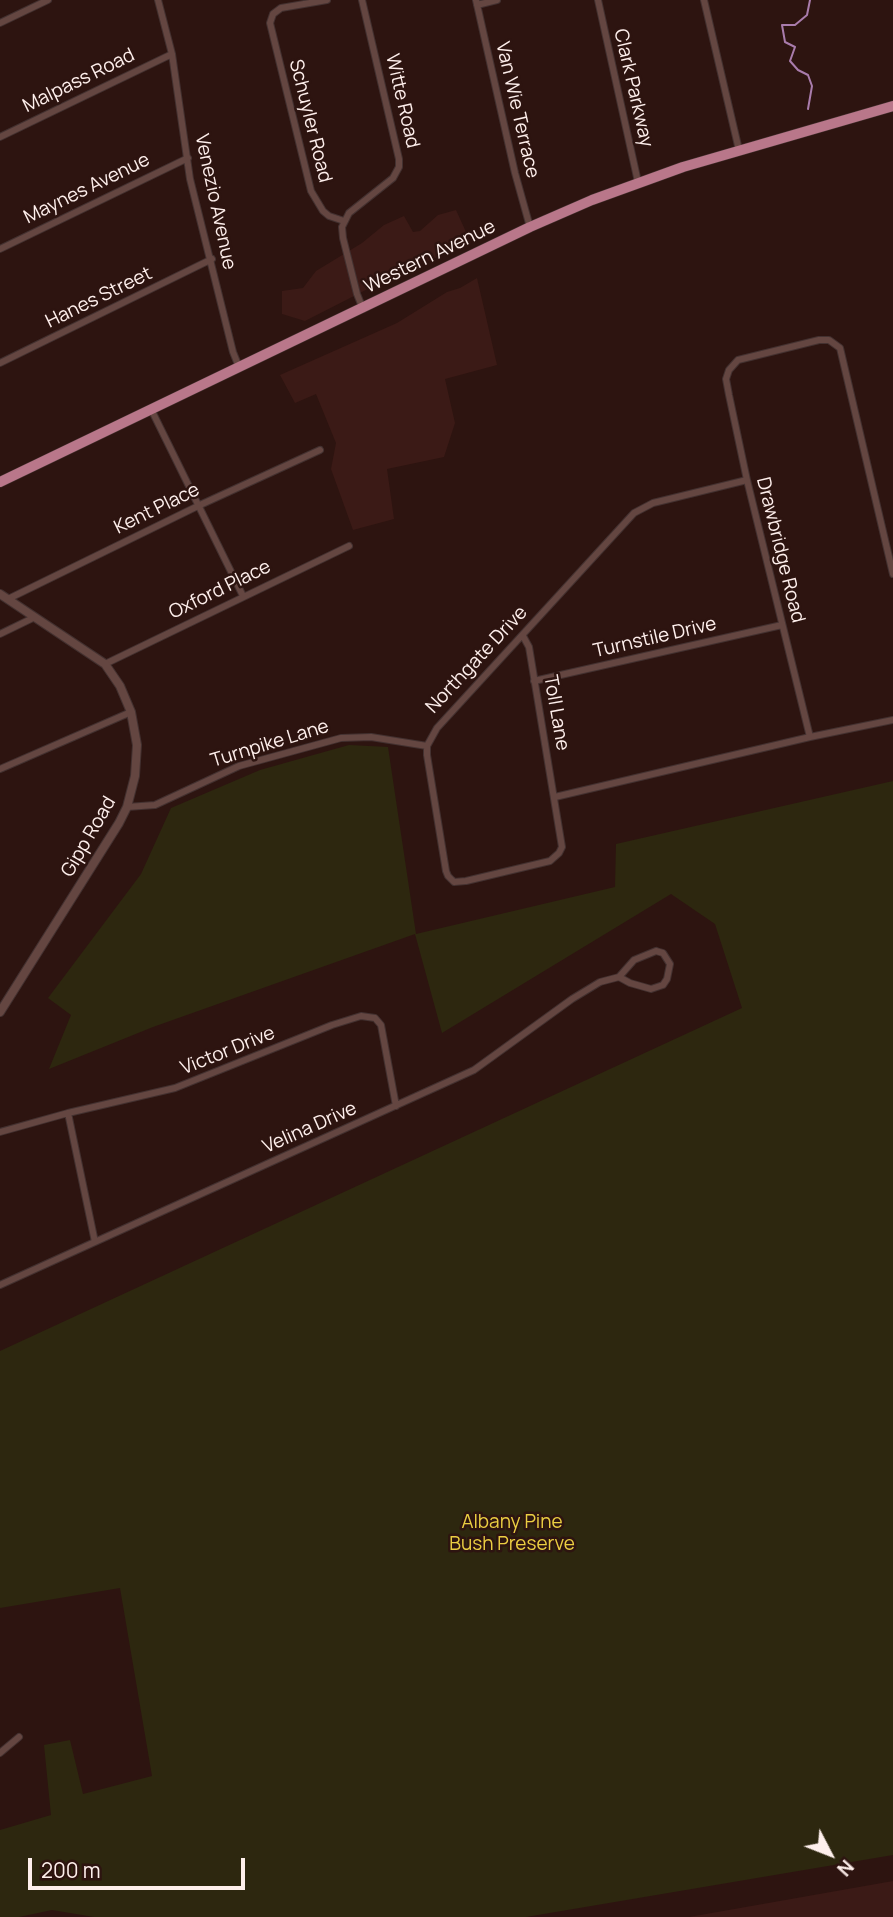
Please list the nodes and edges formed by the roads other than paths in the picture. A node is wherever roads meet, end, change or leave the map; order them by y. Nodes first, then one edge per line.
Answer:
1 (48, 0) edge
2 (158, 0) edge
3 (327, 0) edge
4 (362, 0) edge
5 (496, 0) edge
6 (598, 0) edge
7 (704, 0) edge
8 (476, 2) edge
9 (0, 23) edge
10 (173, 54) junction
11 (893, 106) edge
12 (0, 137) edge
13 (739, 150) junction
14 (188, 158) junction
15 (638, 182) junction
16 (344, 221) junction
17 (530, 227) junction
18 (0, 249) edge
19 (212, 259) junction
20 (363, 309) junction
21 (0, 363) edge
22 (239, 367) junction
23 (151, 410) junction
24 (320, 450) dead end
25 (747, 480) junction
26 (0, 482) edge
27 (200, 505) junction
28 (349, 546) dead end
29 (890, 548) edge
30 (893, 574) edge
31 (4, 596) edge
32 (243, 596) junction
33 (35, 617) junction
34 (782, 625) junction
35 (0, 634) edge
36 (523, 636) junction
37 (105, 664) junction
38 (534, 681) junction
39 (131, 712) junction
40 (893, 720) edge
41 (810, 737) junction
42 (427, 746) junction
43 (0, 769) edge
44 (555, 797) junction
45 (127, 807) junction
46 (620, 977) junction
47 (0, 1012) edge
48 (396, 1106) junction
49 (68, 1113) junction
50 (0, 1132) edge
51 (95, 1242) junction
52 (0, 1285) edge
53 (19, 1737) dead end
54 (0, 1752) edge

1 - 9 street
2 - 10 street, Venezio Avenue
3 - 16 street, Schuyler Road
4 - 16 street, Witte Road
5 - 8 street
6 - 15 street, Clark Parkway
7 - 13 street
8 - 17 street, Van Wie Terrace
10 - 12 street, Malpass Road
10 - 14 street, Venezio Avenue
11 - 13 main road, Western Avenue
13 - 15 main road, Western Avenue
14 - 18 street, Maynes Avenue
14 - 19 street, Venezio Avenue
15 - 17 main road, Western Avenue
16 - 20 street
17 - 20 main road, Western Avenue
19 - 21 street, Hanes Street
19 - 22 street, Venezio Avenue
20 - 22 main road, Western Avenue
22 - 23 main road, Western Avenue
23 - 26 main road, Western Avenue
23 - 27 street
24 - 27 street, Kent Place
25 - 29 street, Drawbridge Road
25 - 34 street, Drawbridge Road
25 - 36 street, Northgate Drive
27 - 31 street, Kent Place
27 - 32 street
28 - 32 street, Oxford Place
29 - 30 street
31 - 33 street, Gipp Road
32 - 37 street, Oxford Place
33 - 35 street
33 - 37 street, Gipp Road
34 - 38 street, Turnstile Drive
34 - 41 street, Drawbridge Road
36 - 38 street, Toll Lane
36 - 42 street, Northgate Drive
37 - 39 street, Gipp Road
38 - 44 street, Toll Lane
39 - 43 street
39 - 45 street, Gipp Road
40 - 41 street
41 - 44 street
42 - 44 street
42 - 45 street, Turnpike Lane
45 - 47 street, Gipp Road
46 - 46 street, Velina Drive
46 - 48 street, Velina Drive
48 - 49 street, Victor Drive
48 - 51 street, Velina Drive
49 - 50 street, Victor Drive
49 - 51 street
51 - 52 street, Velina Drive
53 - 54 street

